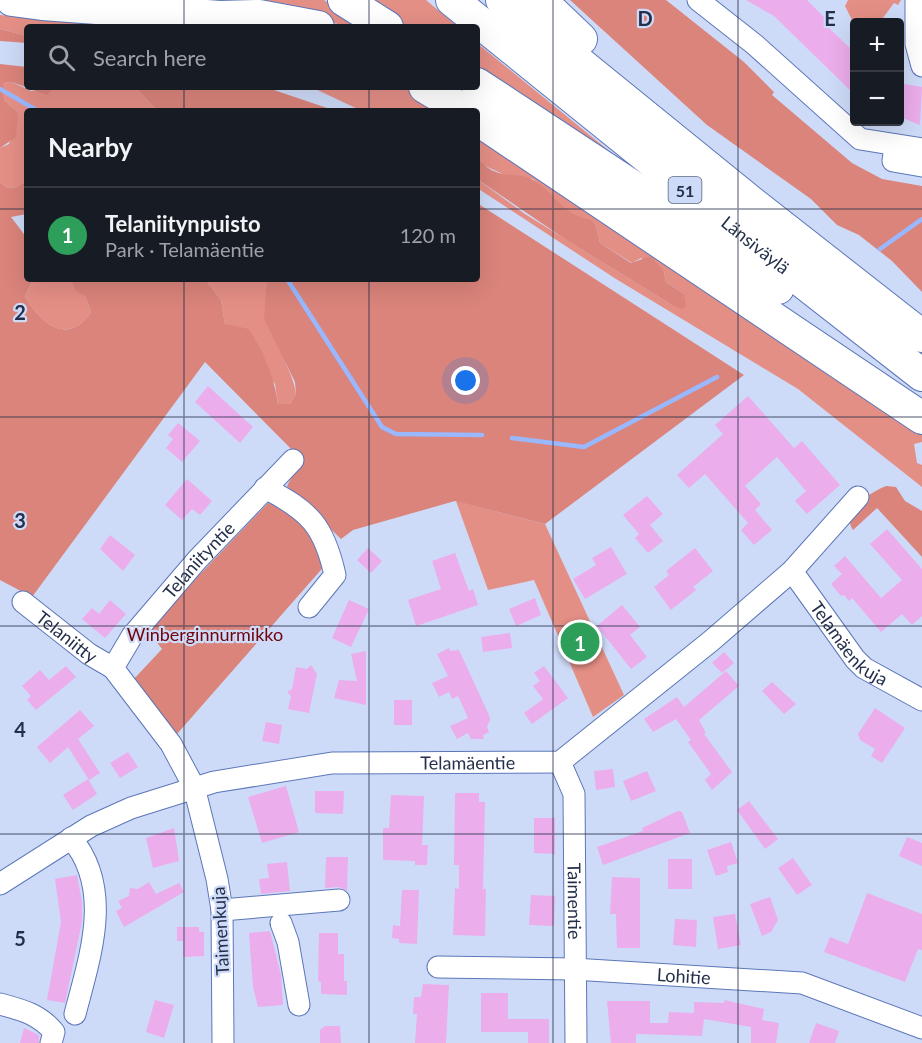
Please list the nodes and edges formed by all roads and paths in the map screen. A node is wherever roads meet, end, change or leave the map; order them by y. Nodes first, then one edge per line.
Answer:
1 (12, 0) edge
2 (344, 0) edge
3 (452, 0) edge
4 (502, 0) edge
5 (526, 0) edge
6 (540, 0) edge
7 (698, 0) edge
8 (918, 12) edge
9 (220, 17) junction
10 (247, 24) edge
11 (302, 24) edge
12 (382, 24) edge
13 (581, 39) junction
14 (922, 66) edge
15 (439, 90) edge
16 (477, 98) edge
17 (895, 145) junction
18 (922, 149) edge
19 (922, 166) edge
20 (922, 310) edge
21 (922, 336) edge
22 (922, 375) edge
23 (922, 393) edge
24 (922, 418) edge
25 (293, 460) dead end
26 (265, 488) junction
27 (858, 497) dead end
28 (792, 571) junction
29 (23, 602) dead end
30 (309, 607) dead end
31 (113, 669) junction
32 (922, 700) edge
33 (560, 762) junction
34 (194, 787) junction
35 (71, 838) junction
36 (0, 884) edge
37 (339, 900) dead end
38 (222, 910) junction
39 (281, 923) dead end
40 (438, 967) dead end
41 (573, 969) junction
42 (0, 1004) edge
43 (298, 1005) dead end
44 (75, 1014) dead end
45 (922, 1028) edge
46 (51, 1043) edge
47 (223, 1043) edge
48 (576, 1043) edge

1 - 9 highway
2 - 12 highway
3 - 22 highway, Länsiväylä / 51
4 - 21 highway, Länsiväylä / 51
5 - 13 highway
6 - 13 highway
7 - 17 street
8 - 14 street
9 - 10 highway
9 - 11 highway
13 - 20 highway
15 - 16 highway
16 - 23 highway
16 - 24 highway
17 - 18 street
17 - 19 street
25 - 26 street, Telaniityntie
26 - 30 street
26 - 31 street, Telaniityntie
27 - 28 street
28 - 32 street, Telamäenkuja
28 - 33 street
29 - 31 street, Telaniitty
31 - 34 street
33 - 34 street, Telamäentie
33 - 41 street, Taimentie
34 - 35 street, Telamäentie
34 - 38 street, Taimenkuja
35 - 36 street, Telamäentie
35 - 44 street
37 - 38 street
38 - 47 street, Taimenkuja
39 - 43 street
40 - 41 street, Lohitie
41 - 45 street, Lohitie
41 - 48 street, Taimentie
42 - 46 street

